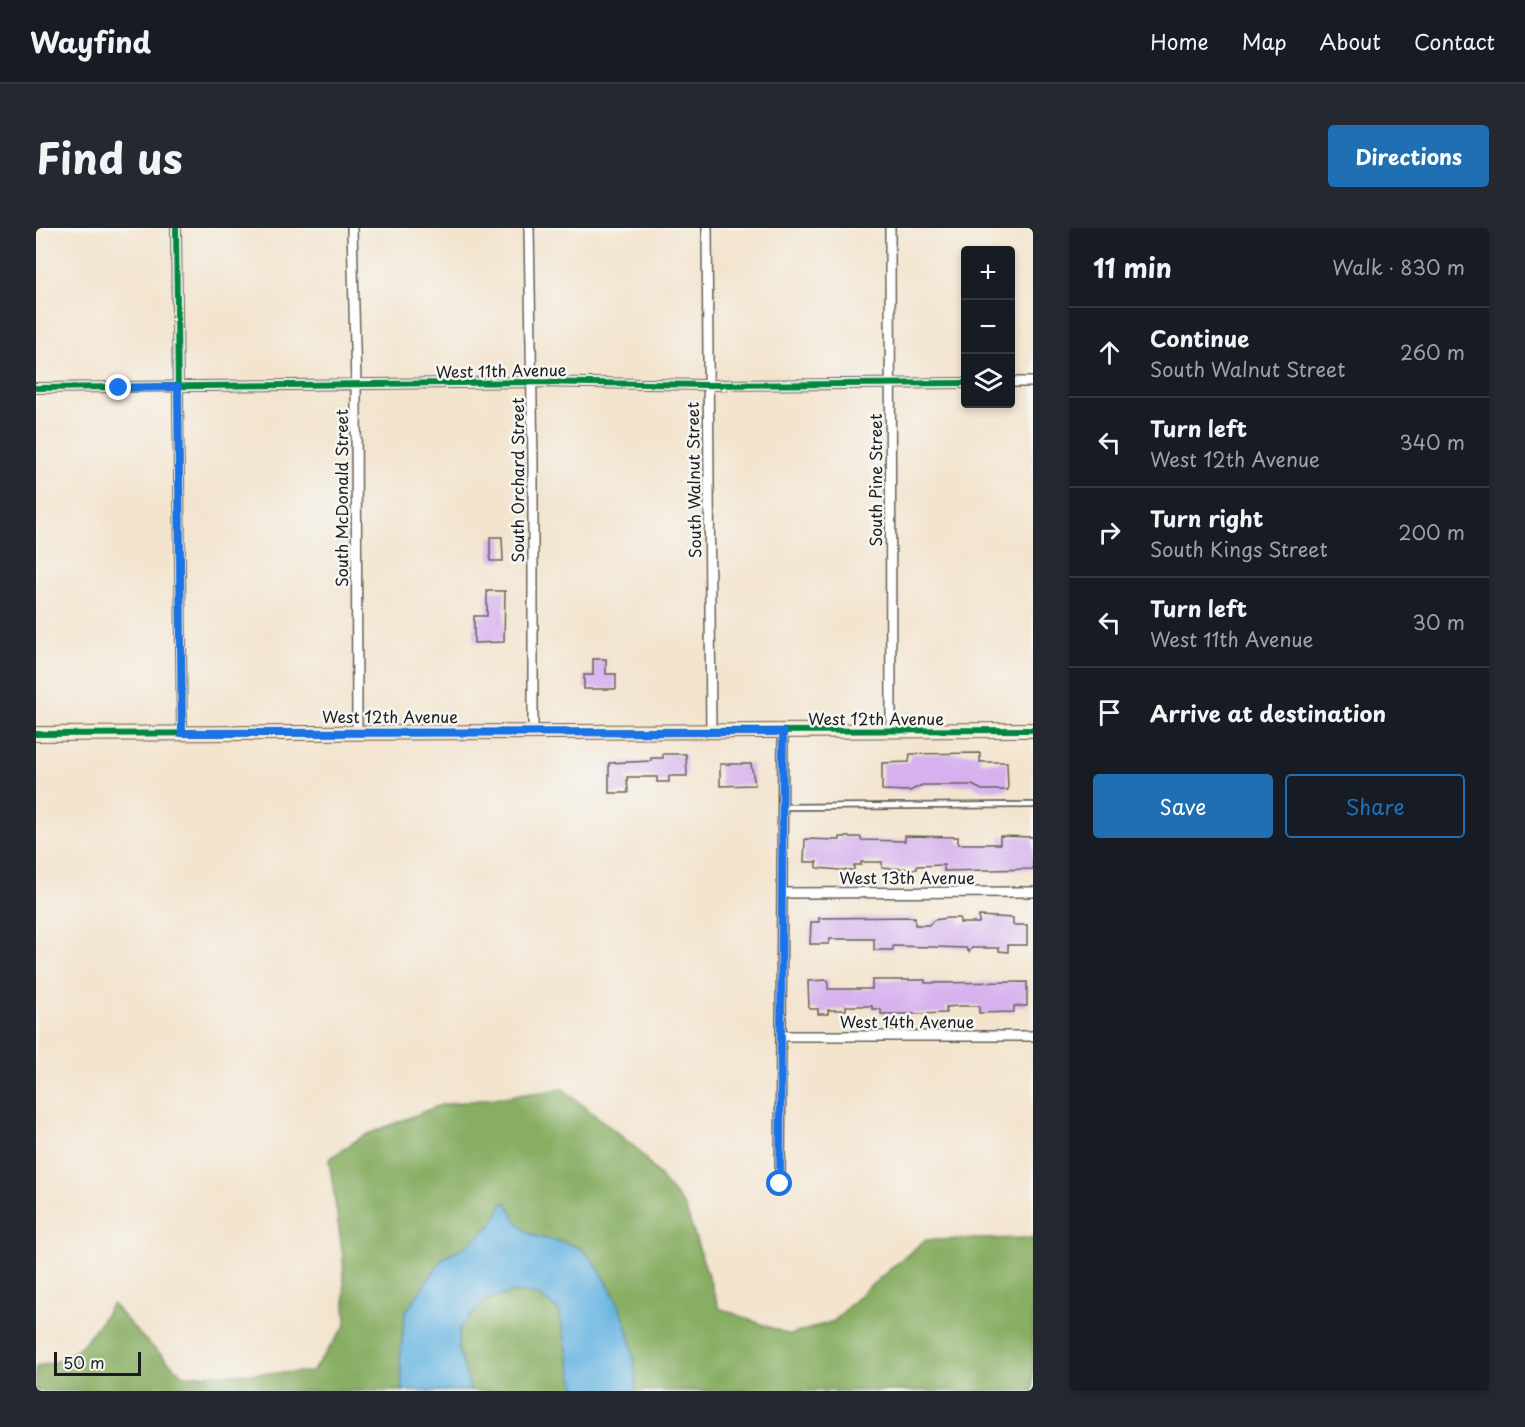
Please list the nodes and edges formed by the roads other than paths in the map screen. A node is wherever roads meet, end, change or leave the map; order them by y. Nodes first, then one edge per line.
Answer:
1 (176, 228) edge
2 (352, 228) edge
3 (529, 228) edge
4 (707, 228) edge
5 (890, 228) edge
6 (532, 382) junction
7 (1015, 382) edge
8 (1033, 382) edge
9 (890, 383) junction
10 (961, 383) edge
11 (707, 384) junction
12 (356, 386) junction
13 (178, 387) junction
14 (36, 388) edge
15 (1033, 730) edge
16 (891, 731) junction
17 (533, 732) junction
18 (711, 732) junction
19 (783, 732) junction
20 (182, 733) junction
21 (357, 733) junction
22 (36, 734) edge
23 (1033, 805) edge
24 (783, 807) junction
25 (782, 892) junction
26 (1033, 892) edge
27 (782, 1036) junction
28 (1033, 1036) edge
29 (780, 1184) dead end

1 - 13 street
2 - 12 street, South McDonald Street
3 - 6 street, South Orchard Street
4 - 11 street, South Walnut Street
5 - 9 street, South Pine Street
6 - 11 street, West 11th Avenue
6 - 12 street, West 11th Avenue
6 - 17 street, South Orchard Street
7 - 8 street
9 - 10 street, West 11th Avenue
9 - 11 street, West 11th Avenue
9 - 16 street, South Pine Street
11 - 18 street, South Walnut Street
12 - 13 street, West 11th Avenue
12 - 21 street, South McDonald Street
13 - 14 street, West 11th Avenue
13 - 20 street
15 - 16 main road, West 12th Avenue
16 - 19 main road, West 12th Avenue
17 - 18 main road, West 12th Avenue
17 - 21 main road, West 12th Avenue
18 - 19 main road, West 12th Avenue
19 - 24 street
20 - 21 main road, West 12th Avenue
20 - 22 main road, West 12th Avenue
23 - 24 lane
24 - 25 street
25 - 26 street, West 13th Avenue
25 - 27 street
27 - 28 street, West 14th Avenue
27 - 29 street

